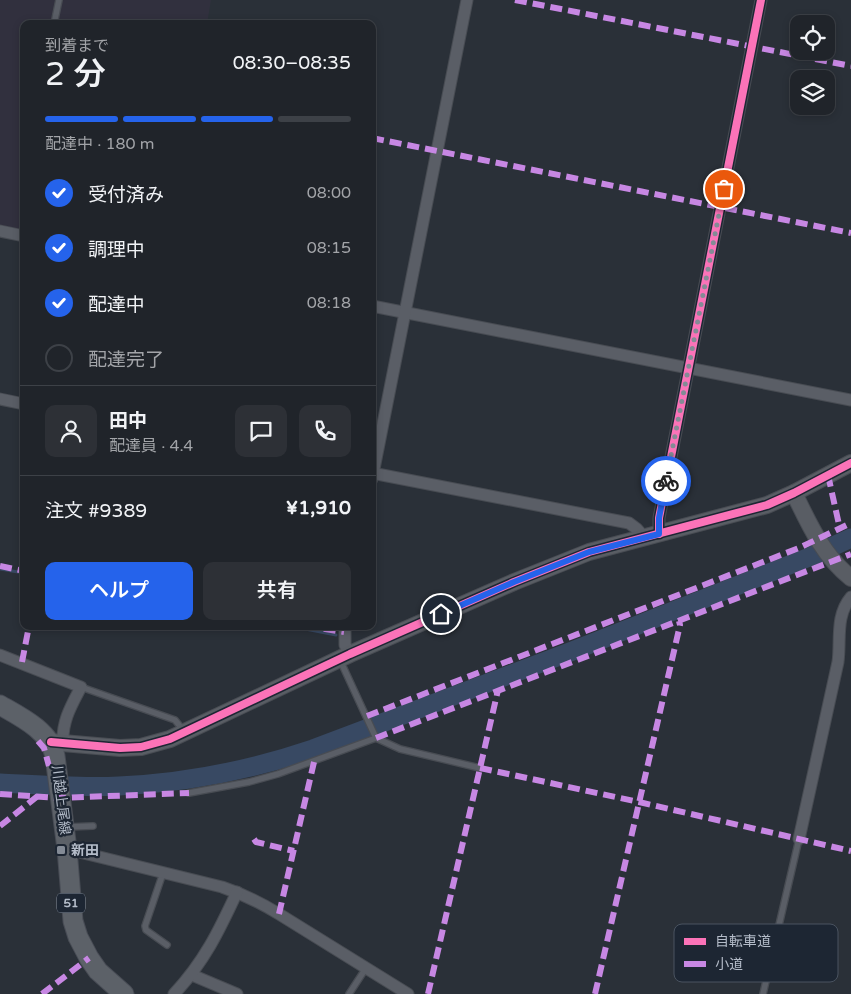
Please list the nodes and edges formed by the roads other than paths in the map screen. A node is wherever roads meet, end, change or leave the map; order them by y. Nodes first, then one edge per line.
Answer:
1 (59, 0) edge
2 (467, 0) edge
3 (761, 0) edge
4 (55, 20) edge
5 (0, 231) edge
6 (20, 235) edge
7 (376, 307) edge
8 (405, 313) junction
9 (689, 368) junction
10 (0, 399) edge
11 (851, 400) edge
12 (20, 403) edge
13 (376, 460) edge
14 (851, 463) edge
15 (376, 476) edge
16 (794, 493) junction
17 (652, 536) junction
18 (851, 578) edge
19 (851, 597) edge
20 (345, 630) edge
21 (0, 654) edge
22 (345, 656) junction
23 (81, 687) junction
24 (0, 705) edge
25 (185, 732) junction
26 (376, 737) junction
27 (57, 742) junction
28 (480, 768) dead end
29 (189, 793) dead end
30 (93, 826) dead end
31 (64, 827) junction
32 (799, 839) joint
33 (67, 849) junction
34 (163, 873) junction
35 (237, 892) junction
36 (779, 924) edge
37 (167, 945) dead end
38 (366, 968) junction
39 (192, 975) junction
40 (124, 994) edge
41 (174, 994) edge
42 (237, 994) edge
43 (349, 994) edge
44 (408, 994) edge

1 - 4 lane
2 - 8 street
3 - 9 street
5 - 6 street
7 - 8 street
8 - 9 street
8 - 13 street
9 - 11 street
9 - 17 street
10 - 12 street
14 - 16 street
15 - 17 street
16 - 17 street
16 - 18 street
17 - 22 street
19 - 32 street
20 - 22 street
21 - 23 street
22 - 25 street
22 - 26 lane
23 - 25 lane
23 - 27 street
24 - 27 main road
25 - 27 street
26 - 28 lane
26 - 29 lane
27 - 31 main road, 川越上尾線 / 51
30 - 31 lane
31 - 33 main road, 川越上尾線 / 51
32 - 36 lane
33 - 34 street
33 - 40 main road, 川越上尾線 / 51
34 - 35 street
34 - 37 lane
35 - 38 street
35 - 39 street
38 - 43 lane
38 - 44 street
39 - 41 street
39 - 42 street

